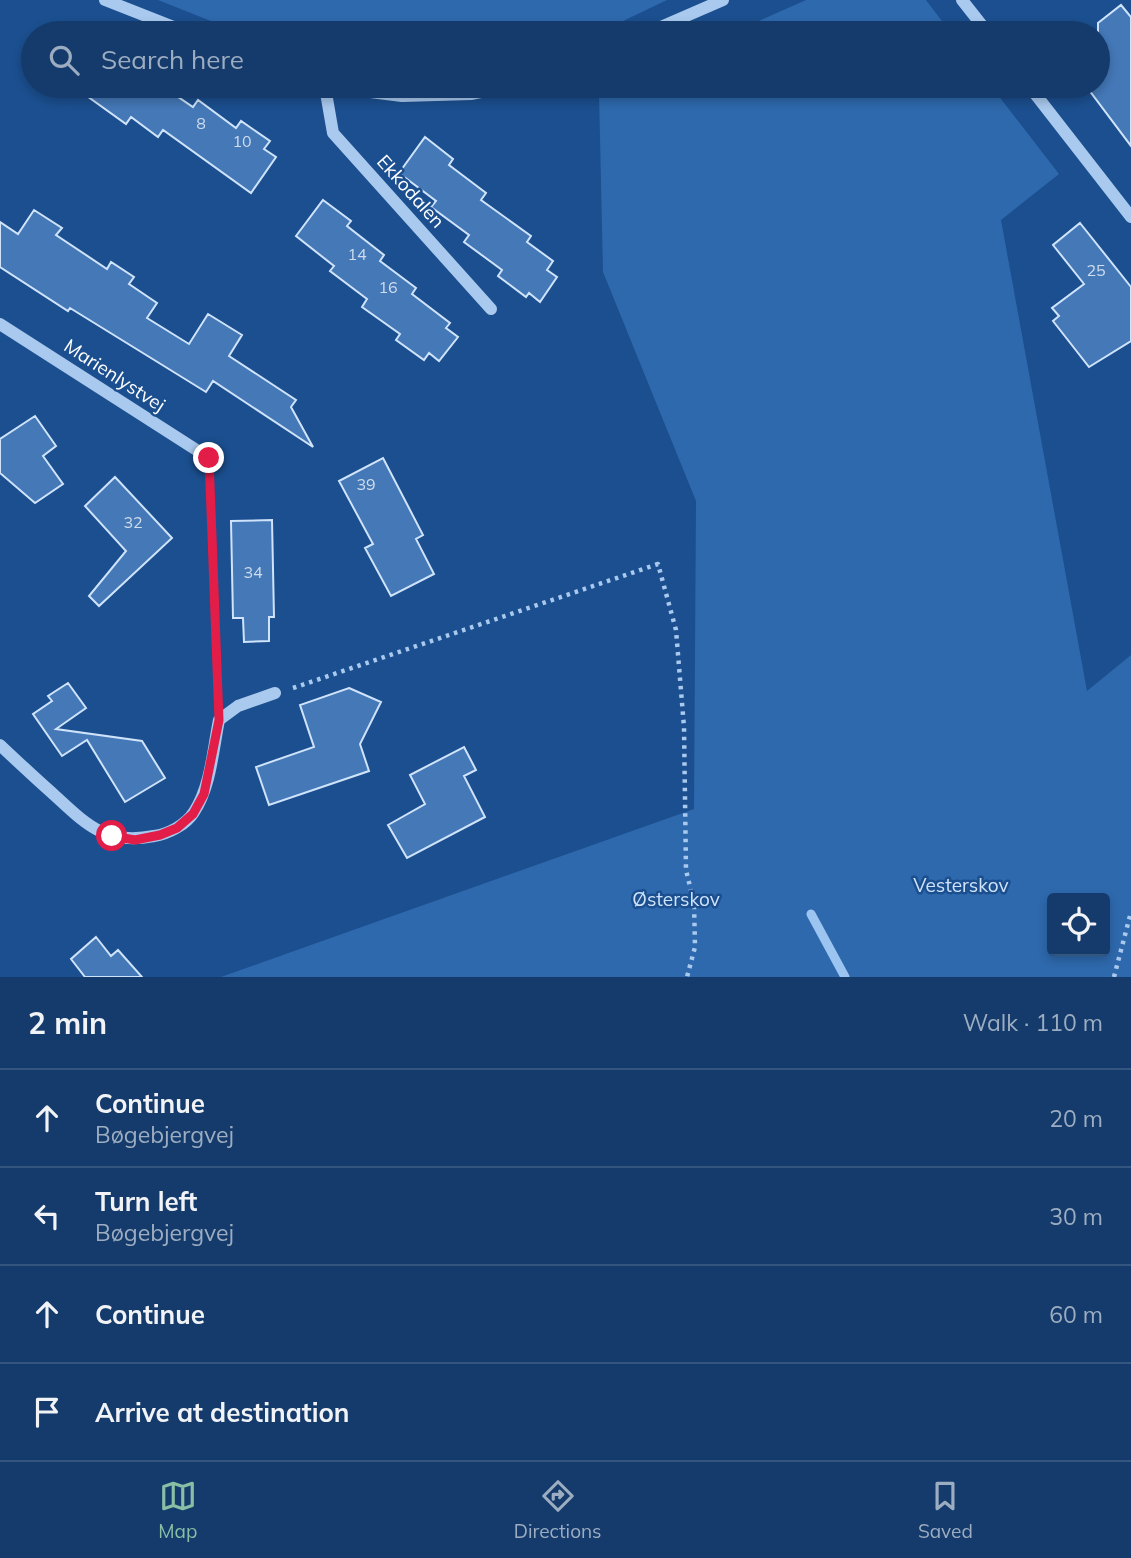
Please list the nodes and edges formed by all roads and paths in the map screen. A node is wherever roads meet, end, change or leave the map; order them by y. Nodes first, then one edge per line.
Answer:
1 (105, 0) edge
2 (723, 0) edge
3 (962, 0) edge
4 (159, 21) edge
5 (675, 21) edge
6 (979, 21) edge
7 (326, 98) edge
8 (1038, 98) edge
9 (1131, 217) edge
10 (491, 309) dead end
11 (0, 324) edge
12 (209, 458) joint
13 (275, 694) joint
14 (219, 720) junction
15 (0, 745) edge
16 (1131, 912) edge
17 (687, 977) edge
18 (1114, 977) edge

1 - 4 street
2 - 5 street
3 - 6 street
7 - 10 street, Ekkodalen
8 - 9 street
11 - 12 street, Marienlystvej
12 - 14 path
13 - 14 street
13 - 17 path
14 - 15 street
16 - 18 path

